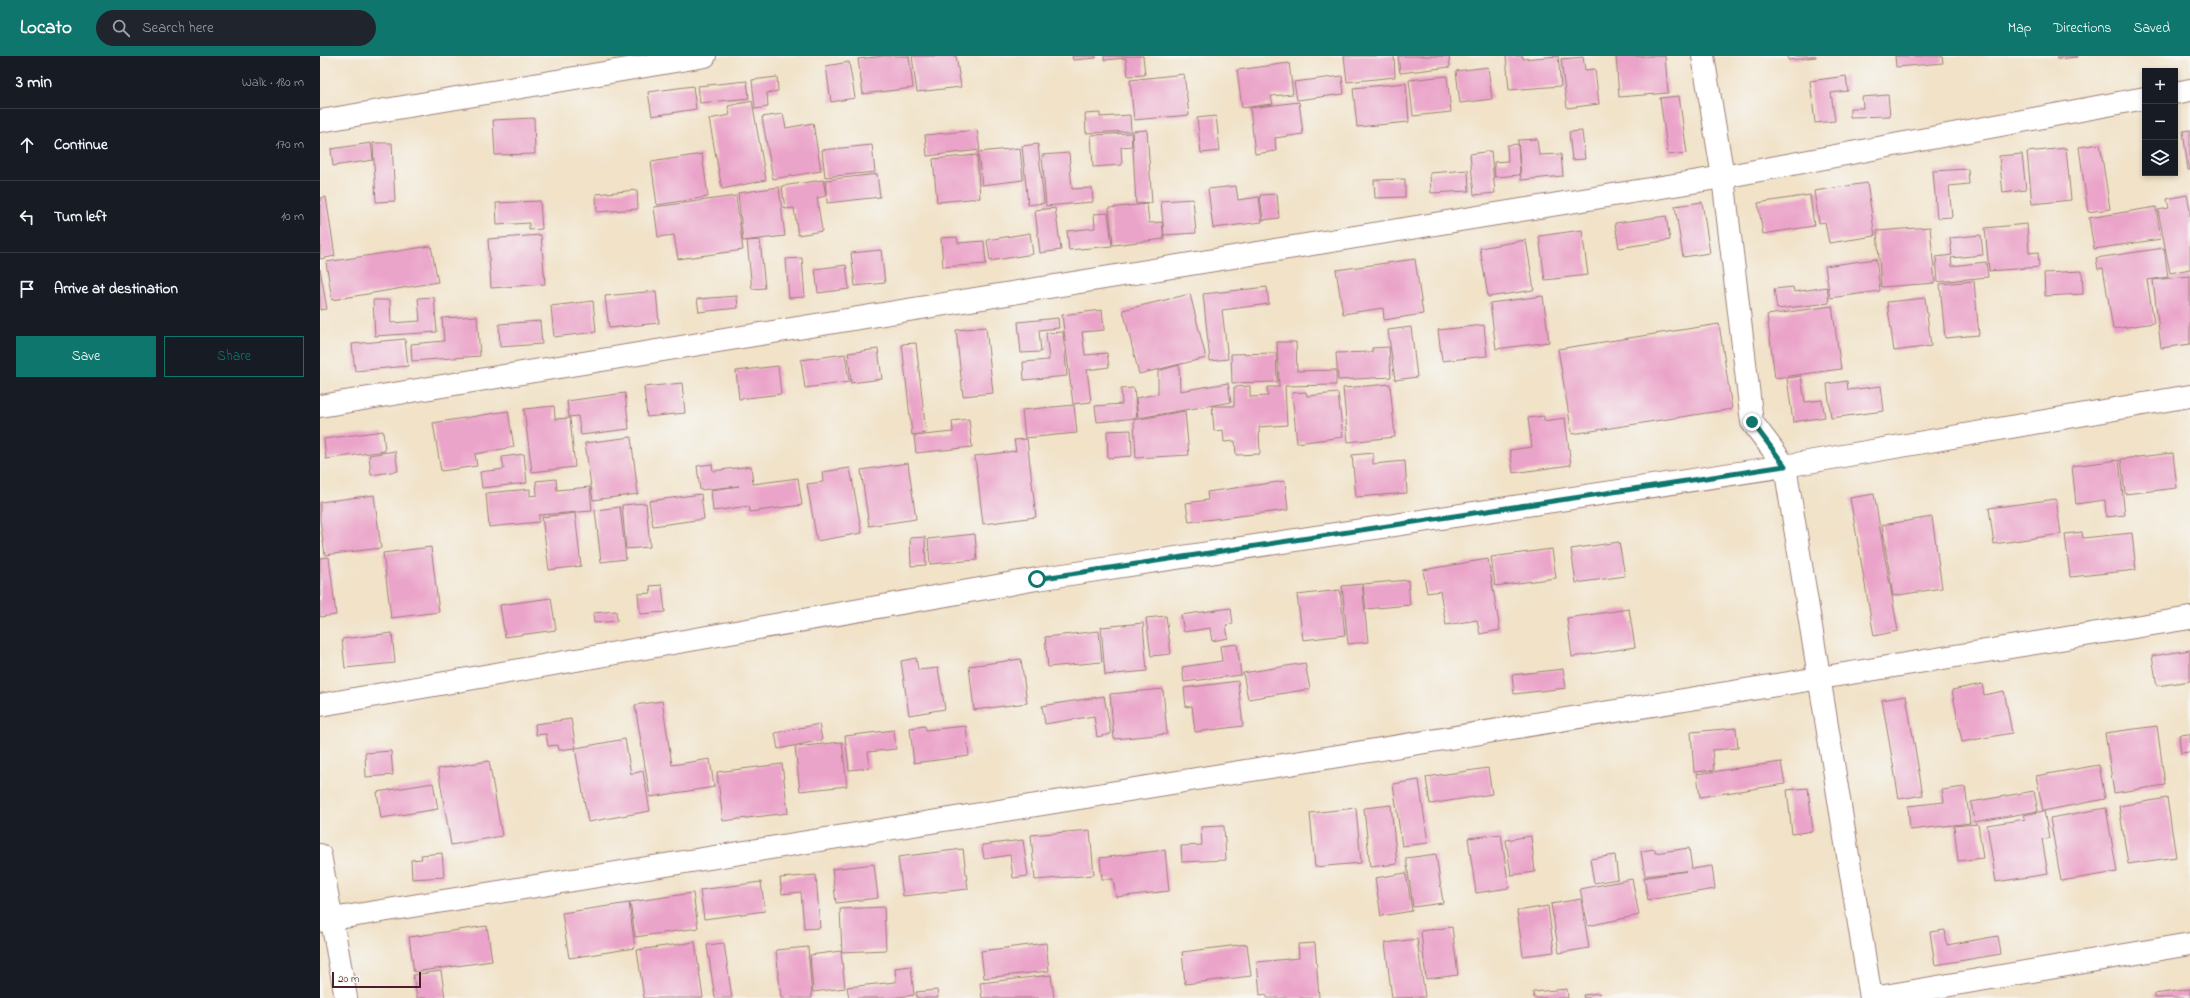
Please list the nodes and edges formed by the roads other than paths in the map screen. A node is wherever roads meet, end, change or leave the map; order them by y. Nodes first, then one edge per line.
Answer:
1 (705, 56) edge
2 (1703, 56) edge
3 (2190, 90) edge
4 (2178, 92) edge
5 (2142, 99) edge
6 (320, 121) edge
7 (1723, 177) junction
8 (2190, 396) edge
9 (320, 406) edge
10 (1785, 466) junction
11 (2190, 618) edge
12 (1819, 678) junction
13 (320, 705) edge
14 (320, 855) edge
15 (326, 920) edge
16 (2190, 944) edge
17 (346, 998) edge
18 (1872, 998) edge

1 - 6 street
2 - 7 street
3 - 4 street
5 - 7 street
7 - 9 street
7 - 10 street
8 - 10 street
10 - 12 street
10 - 13 street
11 - 12 street
12 - 15 street
12 - 18 street
14 - 15 street
15 - 17 street
16 - 18 street

